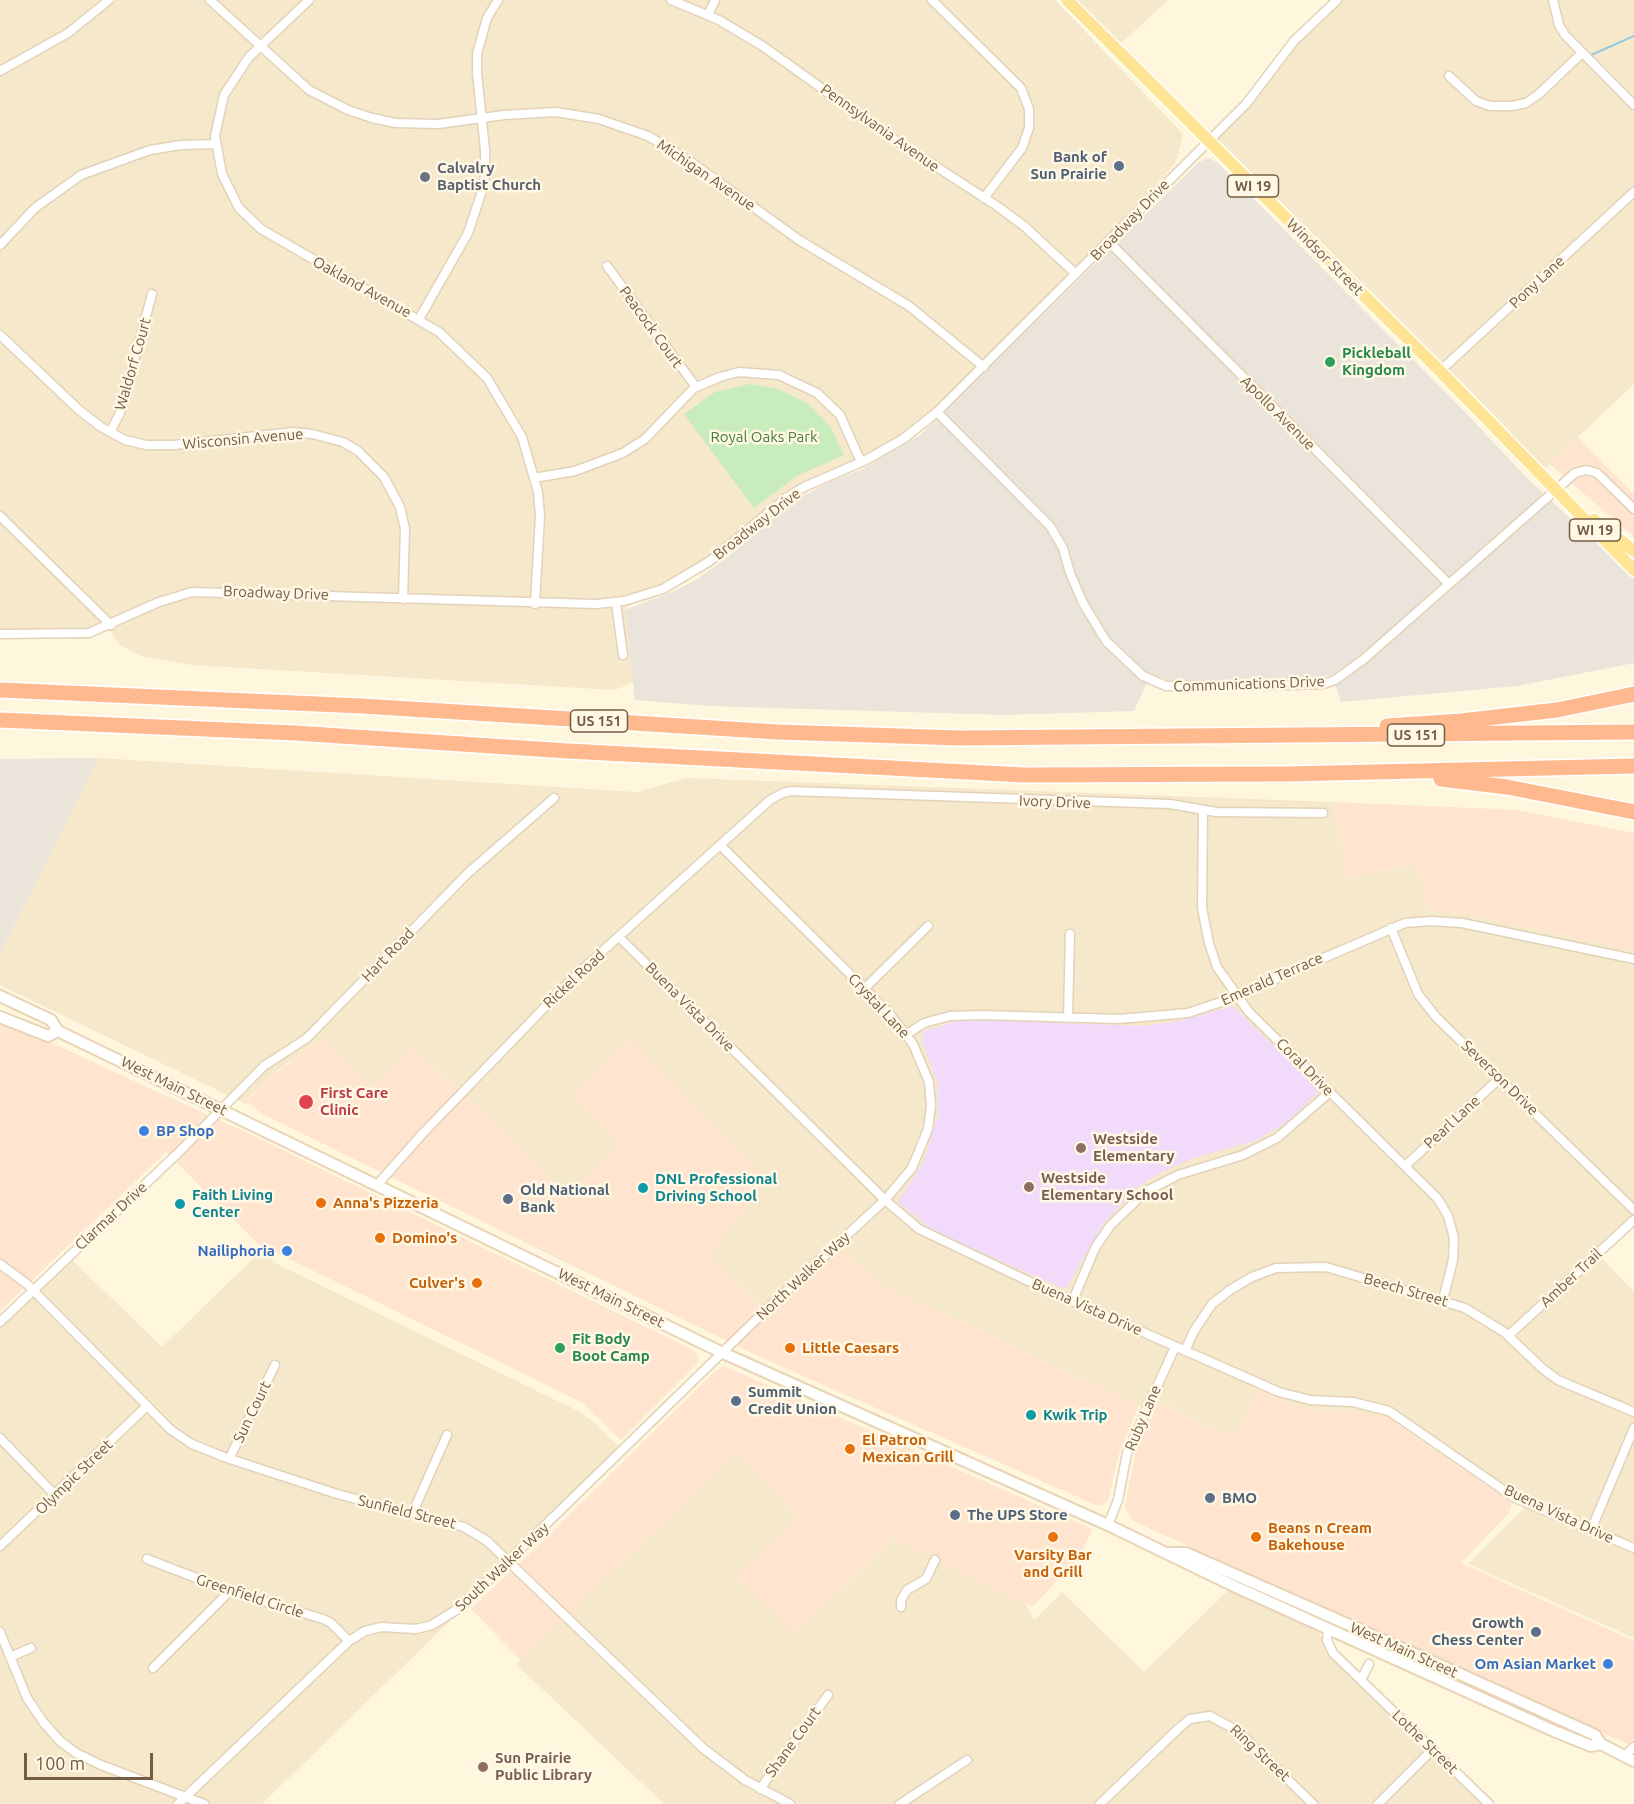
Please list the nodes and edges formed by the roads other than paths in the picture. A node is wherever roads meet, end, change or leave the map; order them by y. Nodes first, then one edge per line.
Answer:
1 (109, 0) edge
2 (210, 0) edge
3 (309, 0) edge
4 (498, 0) edge
5 (671, 0) edge
6 (715, 0) edge
7 (932, 0) edge
8 (1067, 0) edge
9 (1337, 0) edge
10 (1552, 0) edge
11 (708, 15) junction
12 (260, 47) junction
13 (1582, 53) junction
14 (0, 71) edge
15 (1449, 76) dead end
16 (1634, 105) edge
17 (481, 118) junction
18 (1208, 141) junction
19 (216, 144) junction
20 (1634, 192) edge
21 (984, 198) junction
22 (1108, 242) junction
23 (0, 245) edge
24 (607, 266) dead end
25 (1076, 274) junction
26 (152, 294) dead end
27 (419, 319) junction
28 (0, 335) edge
29 (984, 367) junction
30 (1440, 371) junction
31 (696, 387) junction
32 (937, 412) junction
33 (110, 432) junction
34 (861, 462) junction
35 (534, 478) junction
36 (1555, 490) junction
37 (1634, 509) edge
38 (0, 516) edge
39 (1634, 551) edge
40 (1634, 570) edge
41 (1448, 583) junction
42 (403, 599) junction
43 (616, 603) junction
44 (536, 604) junction
45 (111, 625) junction
46 (0, 634) edge
47 (623, 655) dead end
48 (0, 690) edge
49 (1634, 694) edge
50 (0, 721) edge
51 (1634, 732) edge
52 (1199, 738) junction
53 (1634, 766) edge
54 (1322, 774) junction
55 (787, 792) joint
56 (554, 798) dead end
57 (1203, 810) junction
58 (1634, 812) edge
59 (1323, 813) dead end
60 (721, 846) junction
61 (928, 926) dead end
62 (1391, 928) junction
63 (1070, 934) dead end
64 (619, 937) junction
65 (1634, 959) edge
66 (864, 988) junction
67 (1236, 995) junction
68 (0, 998) edge
69 (0, 1017) edge
70 (1068, 1018) junction
71 (58, 1031) junction
72 (907, 1034) junction
73 (1500, 1078) junction
74 (1330, 1092) junction
75 (222, 1109) junction
76 (1405, 1166) junction
77 (378, 1184) junction
78 (885, 1200) junction
79 (1634, 1210) edge
80 (1634, 1220) edge
81 (0, 1264) edge
82 (33, 1290) junction
83 (1072, 1300) junction
84 (1443, 1300) junction
85 (0, 1322) edge
86 (1508, 1336) junction
87 (1175, 1347) junction
88 (1185, 1351) junction
89 (723, 1353) junction
90 (275, 1365) dead end
91 (147, 1406) junction
92 (1634, 1412) edge
93 (1634, 1428) edge
94 (447, 1435) dead end
95 (0, 1438) edge
96 (229, 1459) junction
97 (55, 1495) junction
98 (413, 1512) junction
99 (1108, 1525) junction
100 (1591, 1530) junction
101 (0, 1546) edge
102 (1634, 1548) edge
103 (1169, 1553) junction
104 (147, 1559) dead end
105 (936, 1560) dead end
106 (510, 1562) junction
107 (230, 1591) junction
108 (901, 1607) dead end
109 (1328, 1629) junction
110 (0, 1632) edge
111 (349, 1641) junction
112 (31, 1648) dead end
113 (10, 1657) junction
114 (1369, 1664) dead end
115 (153, 1668) dead end
116 (1361, 1680) junction
117 (828, 1695) dead end
118 (1601, 1744) junction
119 (1634, 1747) edge
120 (1433, 1749) junction
121 (1629, 1759) edge
122 (967, 1760) dead end
123 (760, 1789) junction
124 (181, 1801) edge
125 (204, 1804) edge
126 (790, 1804) edge
127 (900, 1804) edge
128 (1100, 1804) edge
129 (1313, 1804) edge
130 (1378, 1804) edge
131 (1489, 1804) edge

1 - 14 street
2 - 12 street, Michigan Avenue
3 - 12 street, Oakland Avenue
4 - 17 street
5 - 11 street, Pennsylvania Avenue
6 - 11 street
7 - 21 street
8 - 18 main road, Windsor Street / WI 19
9 - 18 street, Broadway Drive
10 - 13 street
11 - 21 street, Pennsylvania Avenue
12 - 17 street, Michigan Avenue
12 - 19 street, Oakland Avenue
13 - 15 street
13 - 16 street
17 - 27 street
17 - 29 street, Michigan Avenue
18 - 22 street, Broadway Drive
18 - 30 main road, Windsor Street / WI 19
19 - 23 street
19 - 27 street, Oakland Avenue
20 - 30 street, Pony Lane
21 - 25 street, Pennsylvania Avenue
22 - 25 street, Broadway Drive
22 - 41 street, Apollo Avenue
24 - 31 street, Peacock Court
25 - 29 street, Broadway Drive
26 - 33 street, Waldorf Court
27 - 35 street, Oakland Avenue
28 - 33 street, Wisconsin Avenue
29 - 32 street, Broadway Drive
30 - 36 main road, Windsor Street / WI 19
31 - 34 street
31 - 35 street
32 - 34 street, Broadway Drive
32 - 41 street, Communications Drive
33 - 42 street, Wisconsin Avenue
34 - 43 street, Broadway Drive
35 - 44 street, Oakland Avenue
36 - 37 street, Communications Drive
36 - 39 main road, Windsor Street / WI 19
36 - 40 main road, Windsor Street / WI 19
36 - 41 street, Communications Drive
38 - 45 street
42 - 44 street, Broadway Drive
42 - 45 street, Broadway Drive
43 - 44 street, Broadway Drive
43 - 47 street
45 - 46 street, Broadway Drive
48 - 52 highway, US 151
49 - 52 highway
50 - 54 highway, US 151
51 - 52 highway, US 151
53 - 54 highway, US 151
54 - 58 highway
55 - 57 street, Ivory Drive
55 - 60 street, Rickel Road
56 - 75 street, Hart Road
57 - 59 street, Ivory Drive
57 - 67 street, Coral Drive
60 - 64 street, Rickel Road
60 - 66 street, Crystal Lane
61 - 66 street
62 - 65 street, Emerald Terrace
62 - 67 street, Emerald Terrace
62 - 73 street, Severson Drive
63 - 70 street
64 - 77 street, Rickel Road
64 - 78 street, Buena Vista Drive
66 - 72 street, Crystal Lane
67 - 70 street, Emerald Terrace
67 - 74 street, Coral Drive
68 - 71 main road, West Main Street
69 - 71 main road, West Main Street
70 - 72 street, Emerald Terrace
71 - 75 main road, West Main Street
72 - 78 street, Crystal Lane
73 - 76 street, Pearl Lane
73 - 79 street, Severson Drive
74 - 76 street, Coral Drive
74 - 83 street
75 - 77 main road, West Main Street
75 - 82 street, Clarmar Drive
76 - 84 street, Coral Drive
77 - 89 main road, West Main Street
78 - 83 street, Buena Vista Drive
78 - 89 street, North Walker Way
80 - 86 street, Amber Trail
81 - 82 street, Sunfield Street
82 - 85 street, Clarmar Drive
82 - 91 street, Sunfield Street
83 - 87 street, Buena Vista Drive
84 - 86 street, Beech Street
84 - 88 street, Beech Street
86 - 92 street, Beech Street
87 - 88 street, Buena Vista Drive
87 - 99 street, Ruby Lane
88 - 100 street, Buena Vista Drive
89 - 99 main road, West Main Street
89 - 106 street, South Walker Way
90 - 96 street, Sun Court
91 - 96 street, Sunfield Street
91 - 97 street, Olympic Street
93 - 100 street
94 - 98 street
95 - 97 street
96 - 98 street, Sunfield Street
97 - 101 street, Olympic Street
98 - 106 street, Sunfield Street
99 - 103 main road, West Main Street
100 - 102 street, Buena Vista Drive
103 - 109 main road, West Main Street
103 - 118 main road, West Main Street
104 - 107 street, Greenfield Circle
105 - 108 street
106 - 111 street, South Walker Way
106 - 123 street, Sunfield Street
107 - 111 street, Greenfield Circle
107 - 115 street
109 - 116 street, Lothe Street
109 - 118 main road, West Main Street
110 - 113 street
111 - 124 street, South Walker Way
112 - 113 street
113 - 124 street
114 - 116 street
116 - 120 street, Lothe Street
117 - 123 street, Shane Court
118 - 121 main road, West Main Street
119 - 121 street
120 - 130 street
120 - 131 street, Lothe Street
122 - 127 street
123 - 126 street, Sunfield Street
124 - 125 street
128 - 129 street, Ring Street

